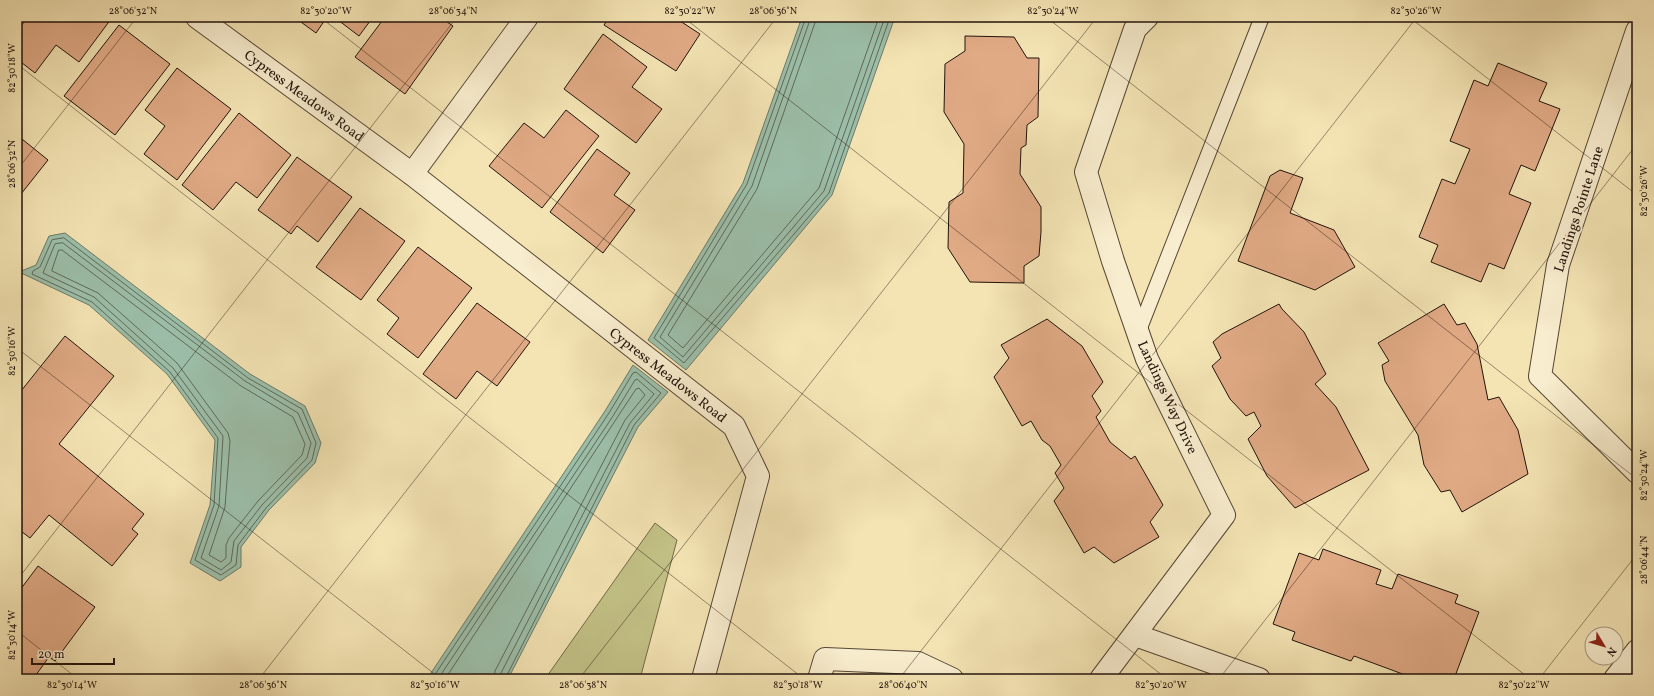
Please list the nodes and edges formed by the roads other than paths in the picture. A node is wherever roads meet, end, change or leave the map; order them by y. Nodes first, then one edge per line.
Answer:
1 (196, 17) edge
2 (527, 17) edge
3 (1147, 17) edge
4 (1262, 17) edge
5 (1637, 31) edge
6 (412, 174) junction
7 (1138, 333) junction
8 (1637, 472) edge
9 (1135, 636) junction
10 (1637, 651) edge
11 (703, 679) edge
12 (819, 679) edge
13 (952, 679) edge
14 (1100, 679) edge
15 (1259, 679) edge
16 (1615, 679) edge

1 - 6 street, Cypress Meadows Road
2 - 6 street
3 - 7 street, Landings Way Drive
4 - 7 lane
5 - 8 street, Landings Pointe Lane
6 - 11 street, Cypress Meadows Road
7 - 9 street, Landings Way Drive
9 - 14 street, Landings Way Drive
9 - 15 street
10 - 16 street
12 - 13 street

